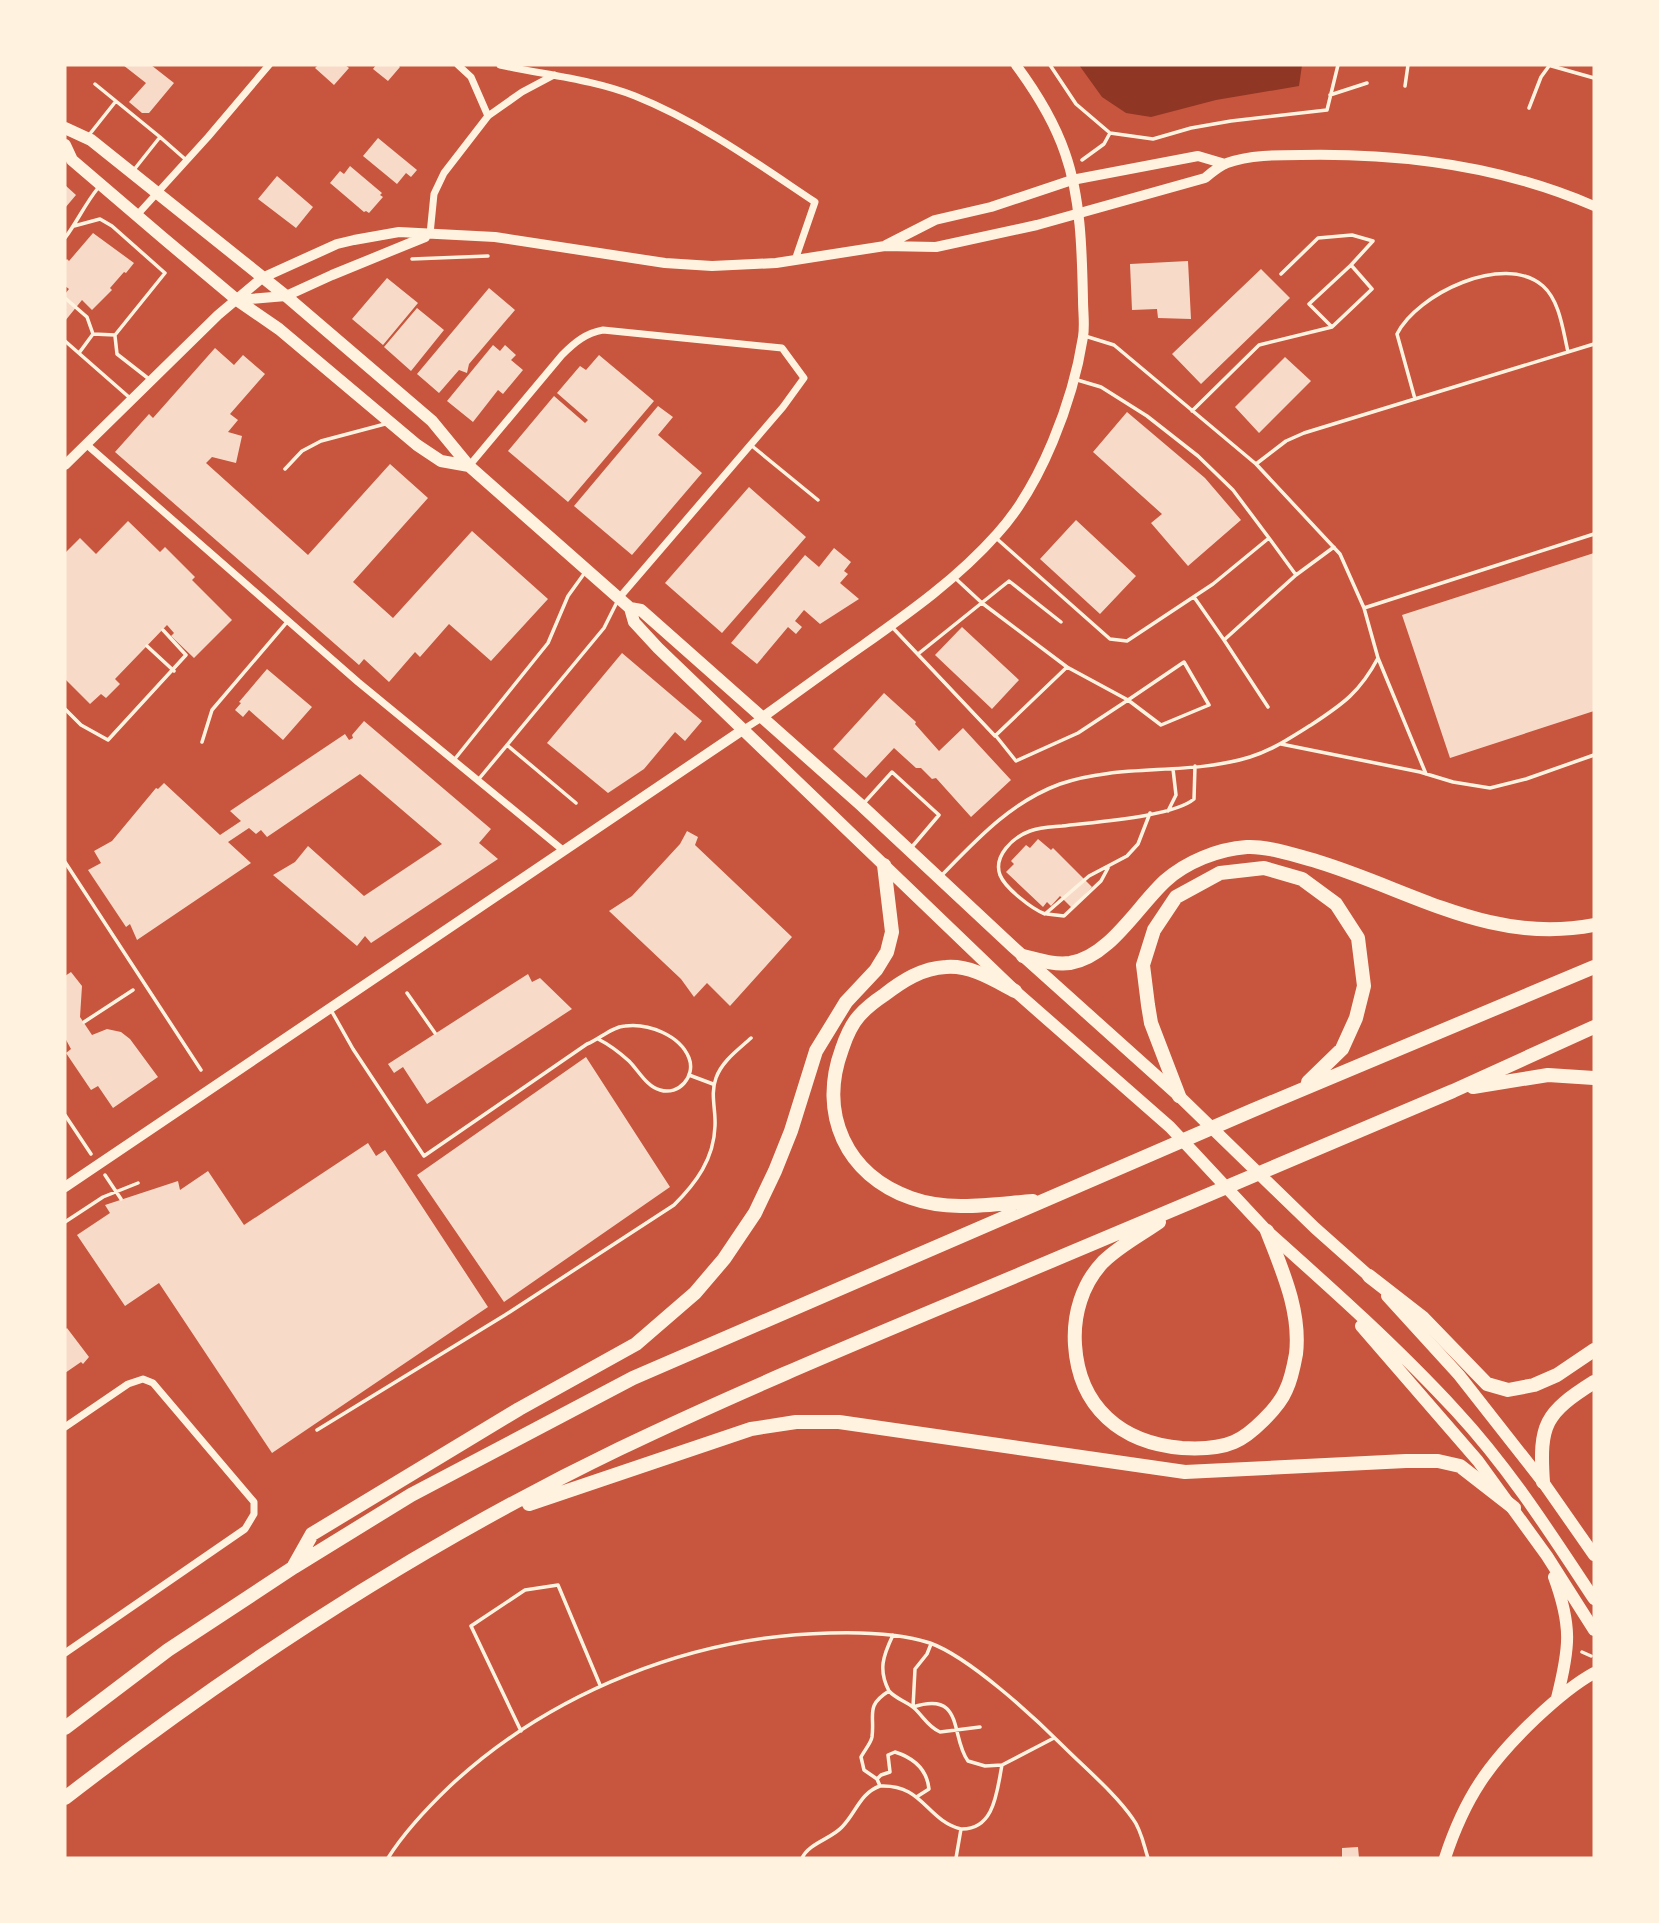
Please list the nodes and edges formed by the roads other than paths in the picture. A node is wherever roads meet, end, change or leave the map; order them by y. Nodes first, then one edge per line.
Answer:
1 (269, 65) edge
2 (458, 65) edge
3 (500, 65) edge
4 (1016, 65) edge
5 (555, 75) junction
6 (95, 84) dead end
7 (116, 100) junction
8 (488, 116) junction
9 (65, 128) edge
10 (160, 137) junction
11 (86, 138) junction
12 (65, 145) edge
13 (187, 160) junction
14 (1225, 164) junction
15 (132, 173) junction
16 (1072, 180) junction
17 (102, 184) junction
18 (158, 193) junction
19 (1594, 206) edge
20 (138, 214) junction
21 (1077, 214) junction
22 (74, 226) junction
23 (430, 234) junction
24 (65, 238) edge
25 (885, 246) junction
26 (794, 261) junction
27 (1351, 265) junction
28 (1281, 274) dead end
29 (262, 278) junction
30 (286, 296) junction
31 (65, 298) edge
32 (237, 300) junction
33 (1332, 327) junction
34 (93, 334) junction
35 (114, 335) junction
36 (1083, 335) junction
37 (65, 341) edge
38 (1594, 344) edge
39 (1568, 352) junction
40 (79, 353) junction
41 (1073, 379) junction
42 (151, 380) junction
43 (1415, 399) junction
44 (131, 400) junction
45 (1192, 411) junction
46 (390, 423) junction
47 (86, 444) junction
48 (750, 444) junction
49 (1256, 464) junction
50 (65, 465) edge
51 (469, 466) junction
52 (285, 469) dead end
53 (818, 500) dead end
54 (1594, 534) edge
55 (995, 537) junction
56 (1269, 538) junction
57 (1334, 547) junction
58 (587, 570) junction
59 (1296, 575) junction
60 (954, 577) junction
61 (1194, 597) junction
62 (619, 598) junction
63 (982, 603) junction
64 (630, 608) junction
65 (1364, 608) junction
66 (288, 620) junction
67 (1061, 622) dead end
68 (891, 625) junction
69 (1224, 640) junction
70 (918, 654) junction
71 (1378, 658) junction
72 (1067, 667) junction
73 (1128, 700) junction
74 (1268, 707) dead end
75 (763, 717) junction
76 (744, 729) junction
77 (995, 736) junction
78 (202, 742) dead end
79 (1281, 744) junction
80 (507, 745) junction
81 (1594, 755) edge
82 (454, 760) junction
83 (1195, 766) junction
84 (1173, 769) junction
85 (1426, 774) junction
86 (478, 780) junction
87 (576, 803) dead end
88 (862, 806) junction
89 (1168, 811) junction
90 (1150, 813) junction
91 (564, 850) junction
92 (910, 850) junction
93 (884, 865) junction
94 (1108, 868) junction
95 (940, 878) junction
96 (1045, 914) junction
97 (1594, 925) edge
98 (1023, 956) junction
99 (1594, 967) edge
100 (1015, 991) junction
101 (330, 1008) junction
102 (1594, 1027) edge
103 (751, 1038) dead end
104 (598, 1039) junction
105 (689, 1075) junction
106 (1594, 1078) edge
107 (714, 1084) junction
108 (1455, 1090) junction
109 (1297, 1092) junction
110 (1179, 1096) junction
111 (65, 1187) edge
112 (1048, 1199) junction
113 (1183, 1205) junction
114 (1267, 1231) junction
115 (1369, 1276) junction
116 (1320, 1278) junction
117 (1594, 1350) edge
118 (1594, 1382) edge
119 (65, 1427) edge
120 (317, 1430) dead end
121 (1543, 1482) junction
122 (1514, 1508) junction
123 (482, 1521) junction
124 (1594, 1555) edge
125 (1547, 1556) junction
126 (294, 1567) junction
127 (1594, 1599) edge
128 (1594, 1630) edge
129 (65, 1653) edge
130 (1594, 1673) edge
131 (1557, 1698) junction
132 (65, 1728) edge
133 (65, 1798) edge
134 (1446, 1858) edge

1 - 13 street
2 - 8 street
3 - 5 street
4 - 16 street
5 - 8 street
5 - 26 street
6 - 7 lane
7 - 10 lane
7 - 11 lane
8 - 23 street
9 - 11 main road
10 - 13 lane
10 - 15 lane
11 - 15 main road
12 - 17 main road
13 - 18 street
14 - 16 main road
14 - 19 main road
14 - 21 main road
15 - 18 main road
16 - 21 street
16 - 25 main road
17 - 20 main road
17 - 22 lane
18 - 20 street
18 - 29 main road
20 - 32 main road
21 - 25 main road
21 - 36 street
22 - 24 lane
22 - 35 lane
23 - 26 main road
23 - 29 main road
23 - 30 main road
25 - 26 main road
27 - 28 lane
27 - 33 lane
27 - 33 lane
29 - 30 main road
29 - 32 main road
30 - 32 main road
30 - 51 main road
31 - 34 lane
32 - 42 main road
32 - 46 main road
33 - 45 lane
34 - 35 lane
34 - 40 lane
35 - 42 lane
36 - 41 street
36 - 45 lane
37 - 40 lane
38 - 39 lane
39 - 43 lane
39 - 43 lane
40 - 44 lane
41 - 55 street
41 - 56 lane
42 - 44 main road
43 - 49 lane
44 - 47 main road
45 - 49 lane
46 - 51 main road
46 - 52 lane
47 - 50 main road
47 - 66 street
48 - 51 street
48 - 53 lane
48 - 62 street
49 - 57 lane
51 - 58 main road
54 - 65 lane
55 - 60 street
55 - 61 lane
56 - 59 lane
56 - 61 lane
57 - 59 lane
57 - 65 lane
58 - 62 main road
58 - 82 lane
59 - 69 lane
60 - 63 lane
60 - 68 street
61 - 69 lane
62 - 64 main road
62 - 80 lane
63 - 67 lane
63 - 70 lane
63 - 72 lane
64 - 75 main road
64 - 76 main road
65 - 71 lane
66 - 78 lane
66 - 82 street
68 - 70 lane
68 - 75 street
69 - 74 lane
70 - 77 lane
71 - 79 lane
71 - 85 lane
72 - 73 lane
72 - 77 lane
73 - 73 lane
73 - 77 lane
75 - 76 street
75 - 88 main road
76 - 91 street
76 - 93 main road
79 - 83 lane
79 - 85 lane
80 - 86 lane
80 - 87 lane
81 - 85 lane
82 - 86 street
83 - 84 lane
83 - 89 lane
84 - 89 lane
84 - 95 lane
86 - 91 street
88 - 92 main road
88 - 92 lane
89 - 90 lane
90 - 94 lane
90 - 96 lane
91 - 101 street
92 - 95 main road
93 - 100 main road
93 - 126 highway
94 - 96 lane
94 - 96 lane
95 - 98 main road
97 - 98 highway
98 - 110 main road
99 - 109 highway
100 - 112 highway
100 - 114 main road
101 - 104 lane
101 - 111 street
102 - 108 highway
103 - 107 lane
104 - 105 lane
104 - 105 lane
105 - 107 lane
106 - 108 highway
107 - 120 lane
108 - 113 highway
109 - 110 highway
109 - 112 highway
110 - 115 main road
112 - 126 highway
113 - 114 highway
113 - 123 highway
114 - 116 main road
115 - 117 highway
115 - 121 main road
116 - 122 main road
116 - 127 main road
118 - 121 highway
119 - 129 street
121 - 124 main road
122 - 123 highway
122 - 125 main road
123 - 133 highway
125 - 128 main road
125 - 131 main road
126 - 132 highway
130 - 131 main road
131 - 134 main road

